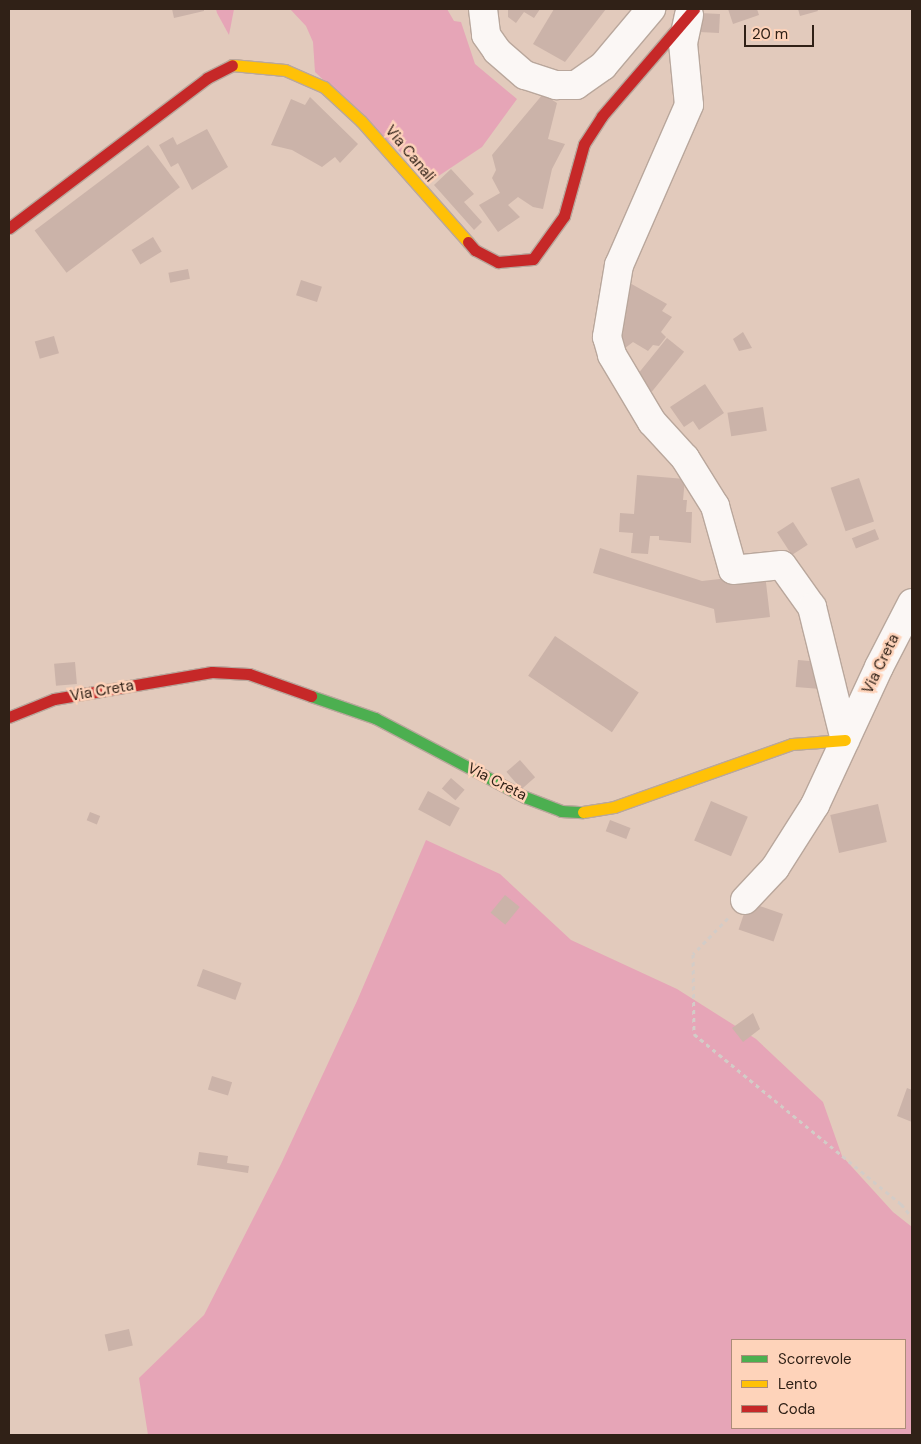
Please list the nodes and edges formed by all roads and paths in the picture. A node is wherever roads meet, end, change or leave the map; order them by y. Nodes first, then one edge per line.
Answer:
1 (483, 9) edge
2 (651, 9) edge
3 (691, 12) edge
4 (9, 228) edge
5 (912, 603) edge
6 (9, 717) edge
7 (845, 740) junction
8 (745, 900) joint
9 (912, 1217) edge

1 - 2 street
3 - 4 street, Via Canali
3 - 7 street
5 - 7 street, Via Creta
6 - 7 street, Via Creta
7 - 8 street
8 - 9 path

